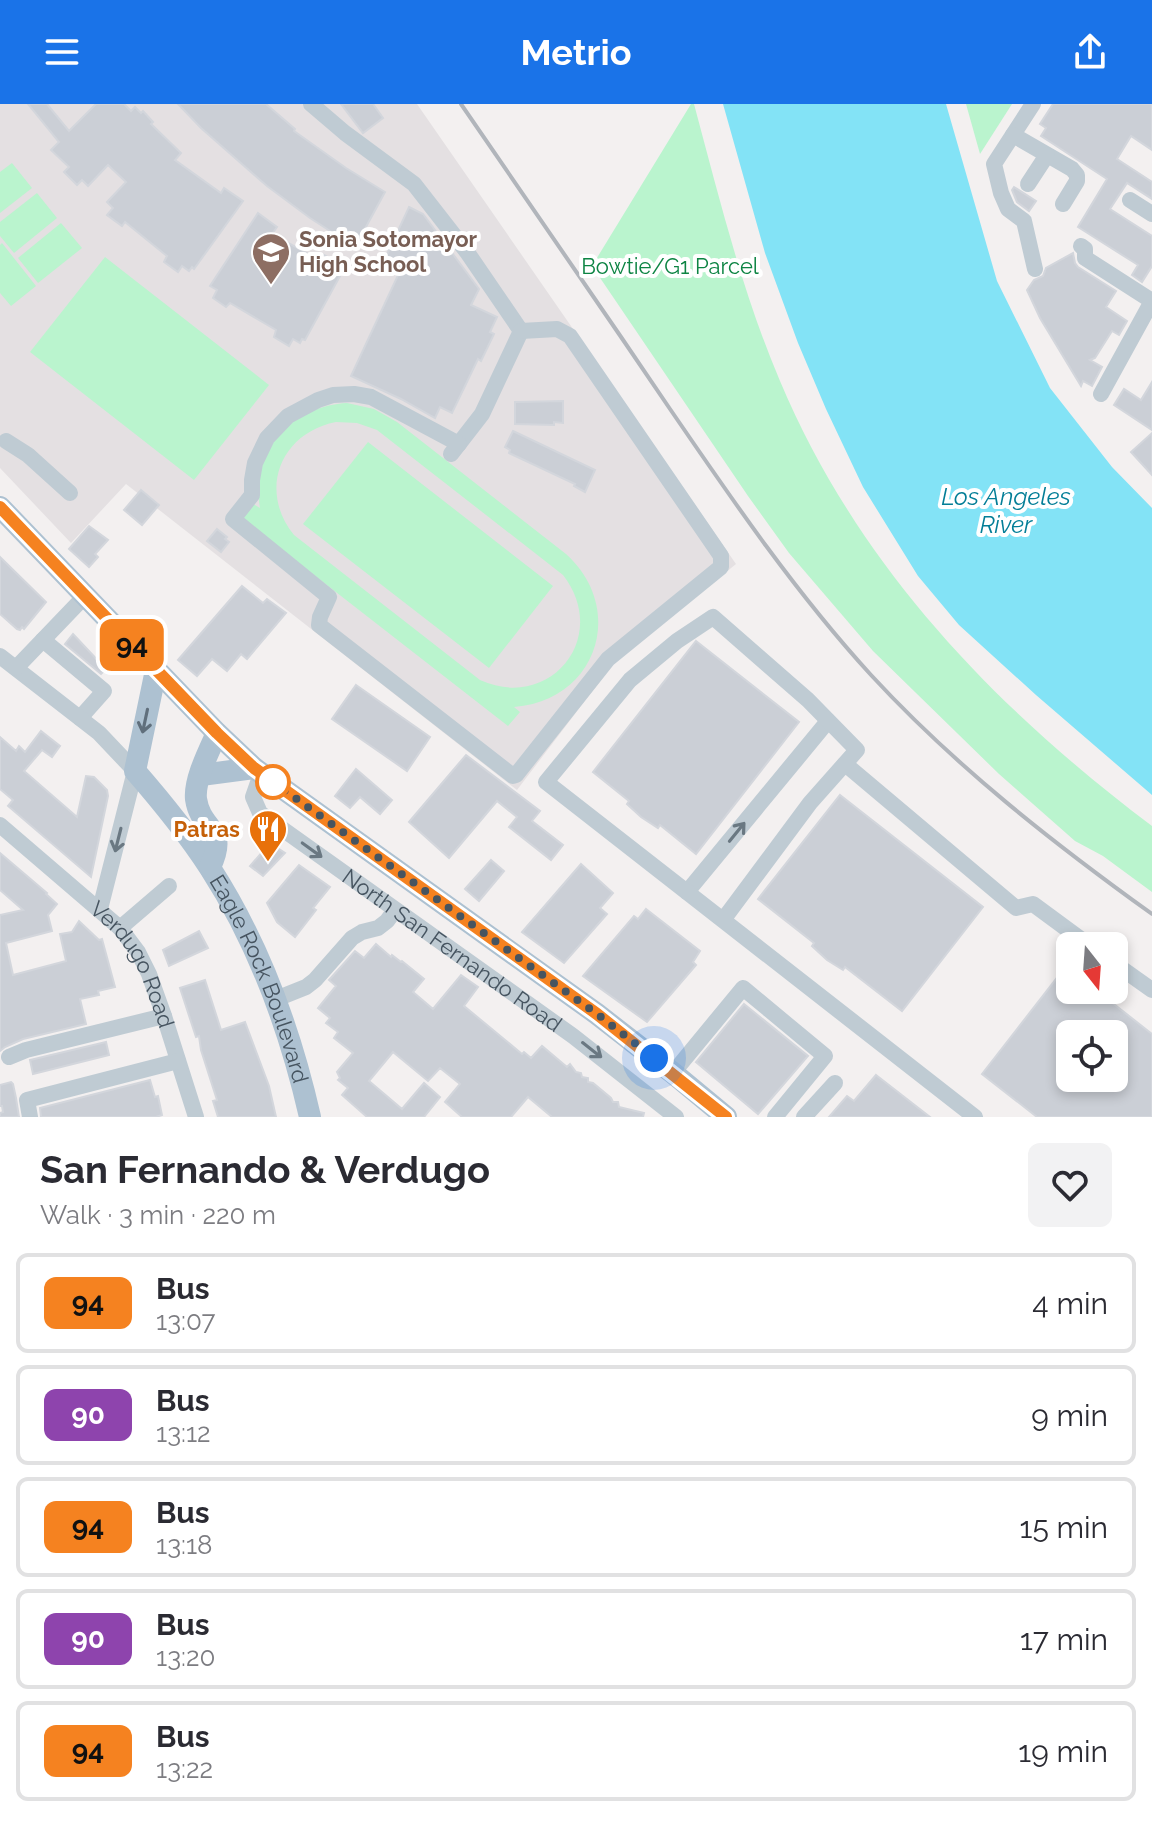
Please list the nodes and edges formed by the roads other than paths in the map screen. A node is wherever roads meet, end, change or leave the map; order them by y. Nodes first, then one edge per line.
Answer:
1 (311, 104) edge
2 (330, 104) edge
3 (1033, 104) edge
4 (345, 133) junction
5 (1013, 135) junction
6 (1047, 155) junction
7 (1028, 184) dead end
8 (1130, 200) dead end
9 (1063, 204) dead end
10 (1152, 214) edge
11 (1081, 246) dead end
12 (1035, 269) dead end
13 (1152, 301) edge
14 (521, 331) junction
15 (1101, 394) dead end
16 (2, 441) edge
17 (70, 493) dead end
18 (1, 511) edge
19 (85, 596) junction
20 (43, 640) junction
21 (0, 656) edge
22 (16, 668) junction
23 (156, 670) junction
24 (80, 718) junction
25 (828, 721) junction
26 (217, 733) junction
27 (845, 764) junction
28 (135, 771) junction
29 (258, 771) junction
30 (201, 775) junction
31 (0, 825) edge
32 (210, 867) junction
33 (169, 886) dead end
34 (687, 892) junction
35 (100, 909) junction
36 (395, 910) junction
37 (723, 920) junction
38 (120, 928) junction
39 (1071, 932) edge
40 (1128, 973) edge
41 (1152, 990) edge
42 (276, 999) junction
43 (164, 1016) junction
44 (9, 1057) dead end
45 (178, 1061) junction
46 (673, 1073) junction
47 (835, 1083) dead end
48 (30, 1117) edge
49 (196, 1117) edge
50 (310, 1117) edge
51 (676, 1117) edge
52 (726, 1117) edge
53 (775, 1117) edge
54 (804, 1117) edge
55 (975, 1117) edge

1 - 4 street
2 - 4 street
3 - 5 street
4 - 14 street
5 - 6 street
5 - 12 street
6 - 7 street
6 - 9 street
8 - 10 street
11 - 13 street
13 - 15 street
14 - 14 street
16 - 17 street
18 - 19 main road, North San Fernando Road
19 - 20 street
19 - 23 main road, North San Fernando Road
20 - 22 street
20 - 24 street
21 - 22 street
22 - 24 street
23 - 26 main road, North San Fernando Road
23 -> 28 main road, Verdugo Road
24 - 28 street
25 - 27 street
34 -> 25 street
25 - 34 street
26 - 29 main road, North San Fernando Road
26 - 30 main road
27 - 37 street
27 - 39 street
28 - 32 main road, Eagle Rock Boulevard
28 -> 35 street, Verdugo Road
29 - 30 main road
29 -> 36 street, North San Fernando Road
29 - 46 main road, North San Fernando Road
30 - 32 main road
31 - 35 street
32 - 42 main road, Eagle Rock Boulevard
33 - 38 street
34 - 37 street
35 - 38 street, Verdugo Road
36 - 42 street
36 -> 51 street, North San Fernando Road
37 - 55 street
38 - 43 street, Verdugo Road
40 - 41 street
42 - 50 main road, Eagle Rock Boulevard
43 - 44 street
43 - 45 street, Verdugo Road
45 - 48 street
45 - 49 street, Verdugo Road
46 - 52 main road, North San Fernando Road
46 - 53 street
47 - 54 street

